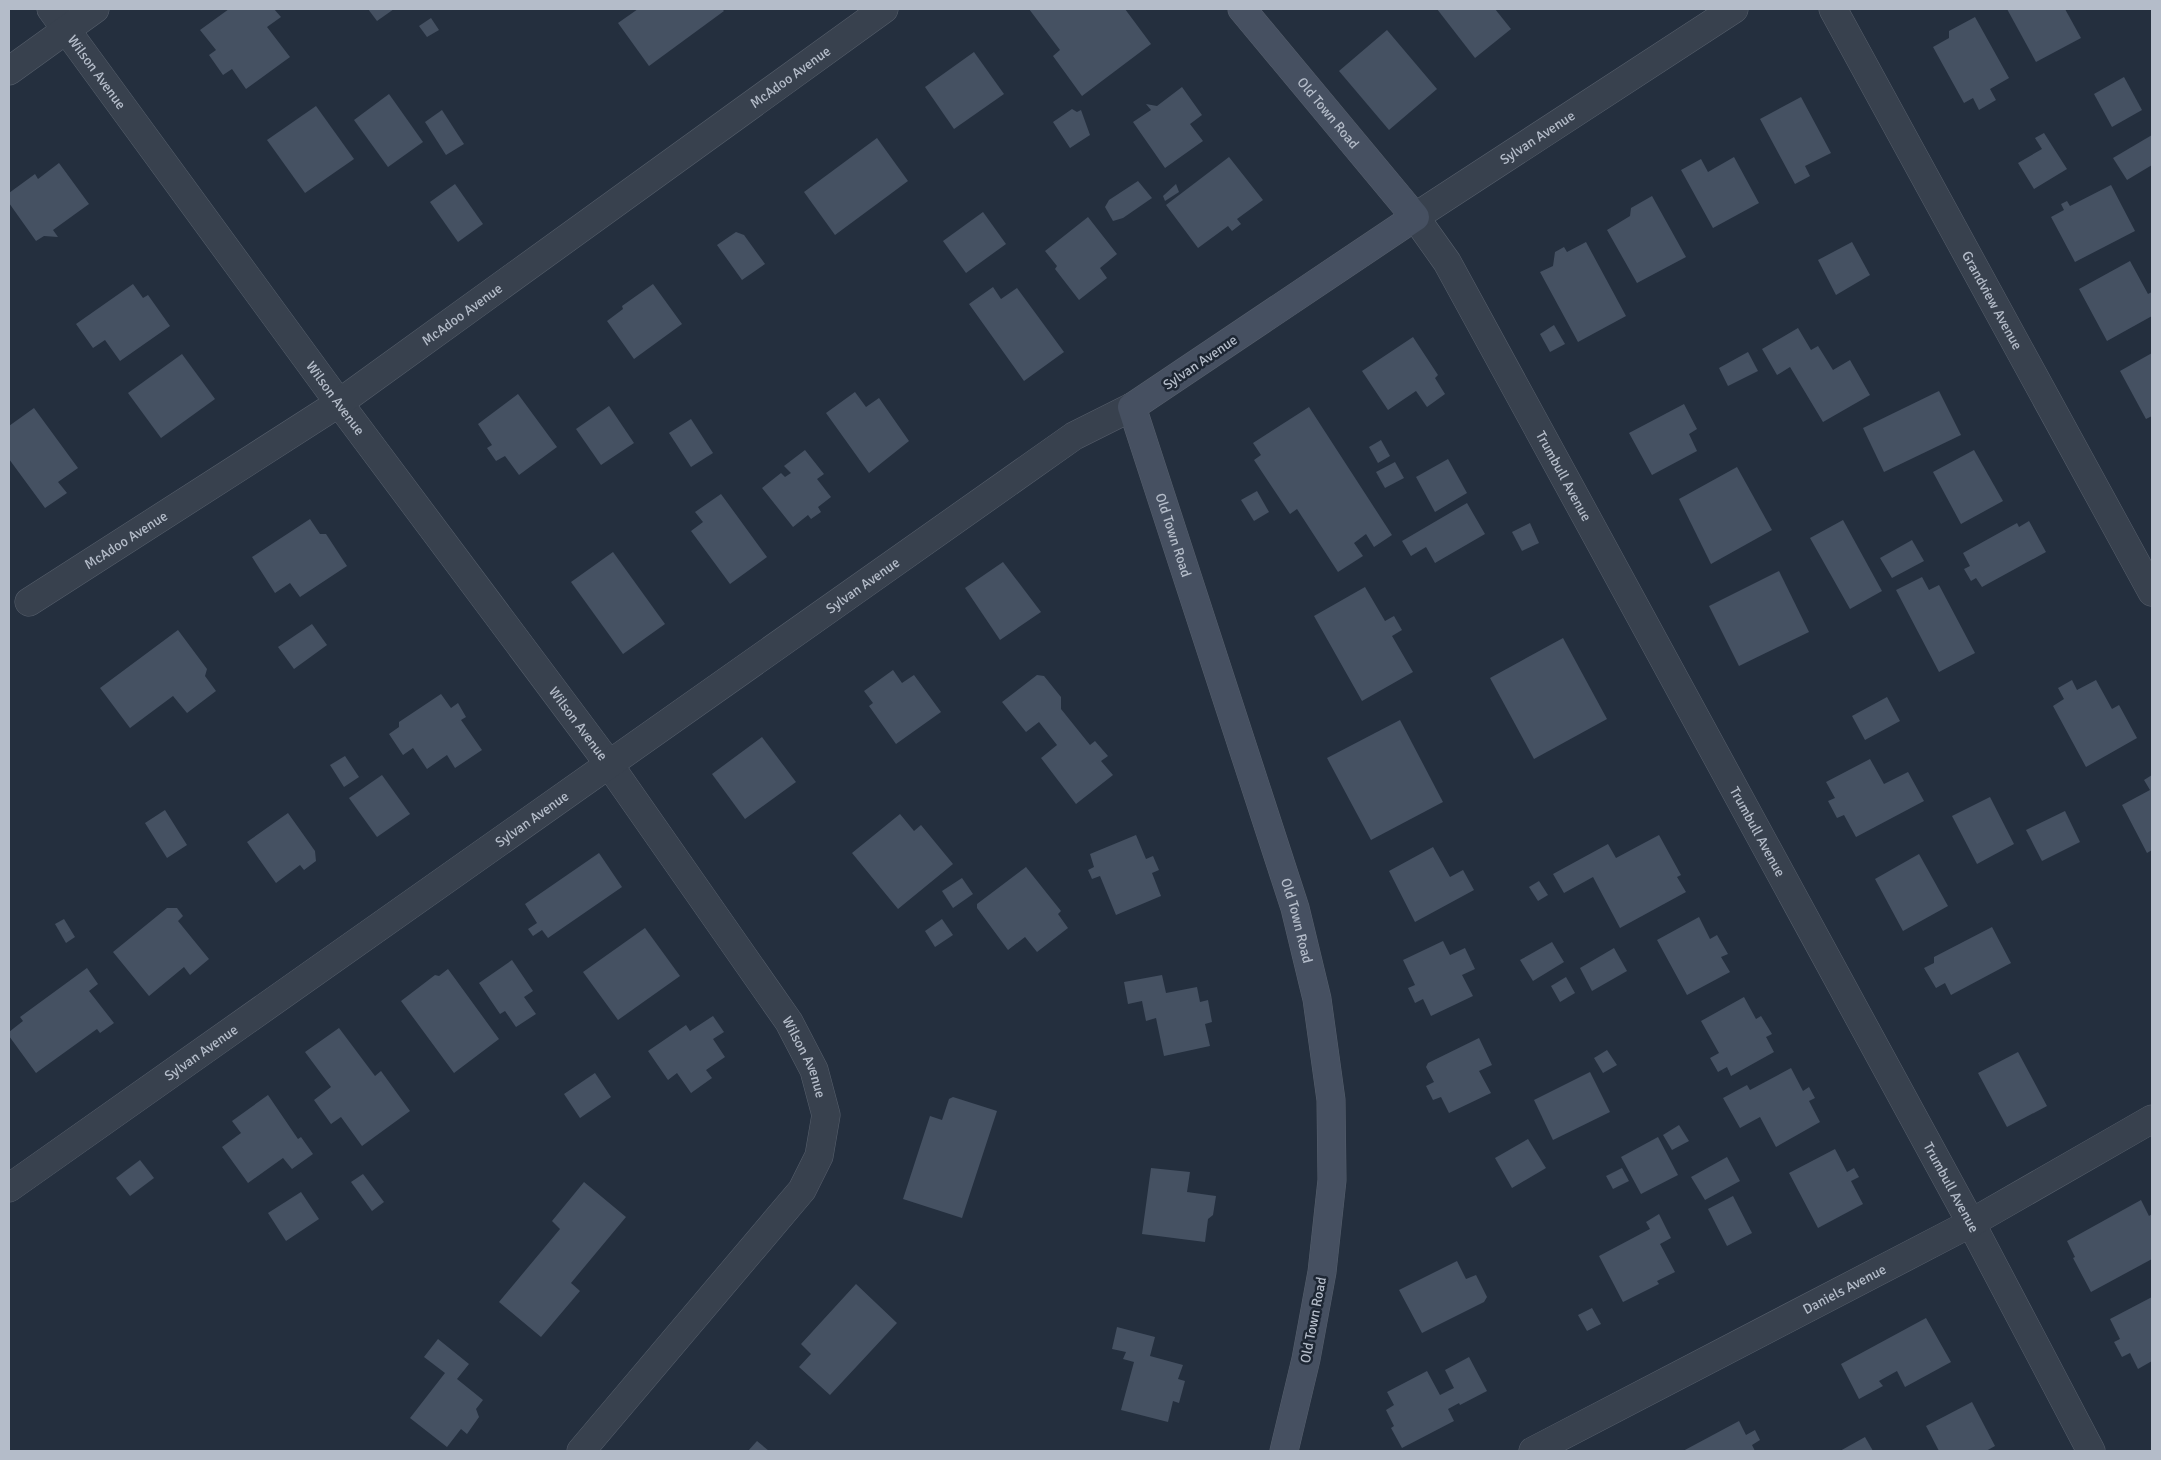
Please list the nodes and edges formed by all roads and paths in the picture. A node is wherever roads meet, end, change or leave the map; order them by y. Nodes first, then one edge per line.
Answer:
1 (95, 9) edge
2 (884, 9) edge
3 (1242, 9) edge
4 (1734, 9) edge
5 (1833, 9) edge
6 (59, 19) edge
7 (9, 71) edge
8 (1415, 217) junction
9 (339, 403) junction
10 (1132, 407) junction
11 (2152, 592) edge
12 (29, 602) dead end
13 (608, 763) junction
14 (2152, 1119) edge
15 (9, 1188) edge
16 (1971, 1223) junction
17 (1563, 1444) edge
18 (581, 1451) edge
19 (1284, 1451) edge
20 (1533, 1451) edge
21 (2091, 1451) edge

1 - 6 street
2 - 9 street, McAdoo Avenue
3 - 8 main road, Old Town Road
4 - 8 street, Sylvan Avenue
5 - 11 street, Grandview Avenue
6 - 7 street
6 - 9 street, Wilson Avenue
8 - 10 main road, Sylvan Avenue
8 - 16 street, Trumbull Avenue
9 - 12 street, McAdoo Avenue
9 - 13 street, Wilson Avenue
10 - 13 street, Sylvan Avenue
10 - 19 main road, Old Town Road
13 - 15 street, Sylvan Avenue
13 - 18 street, Wilson Avenue
14 - 16 street, Daniels Avenue
16 - 17 street, Daniels Avenue
16 - 21 street, Trumbull Avenue
17 - 20 street, Daniels Avenue

